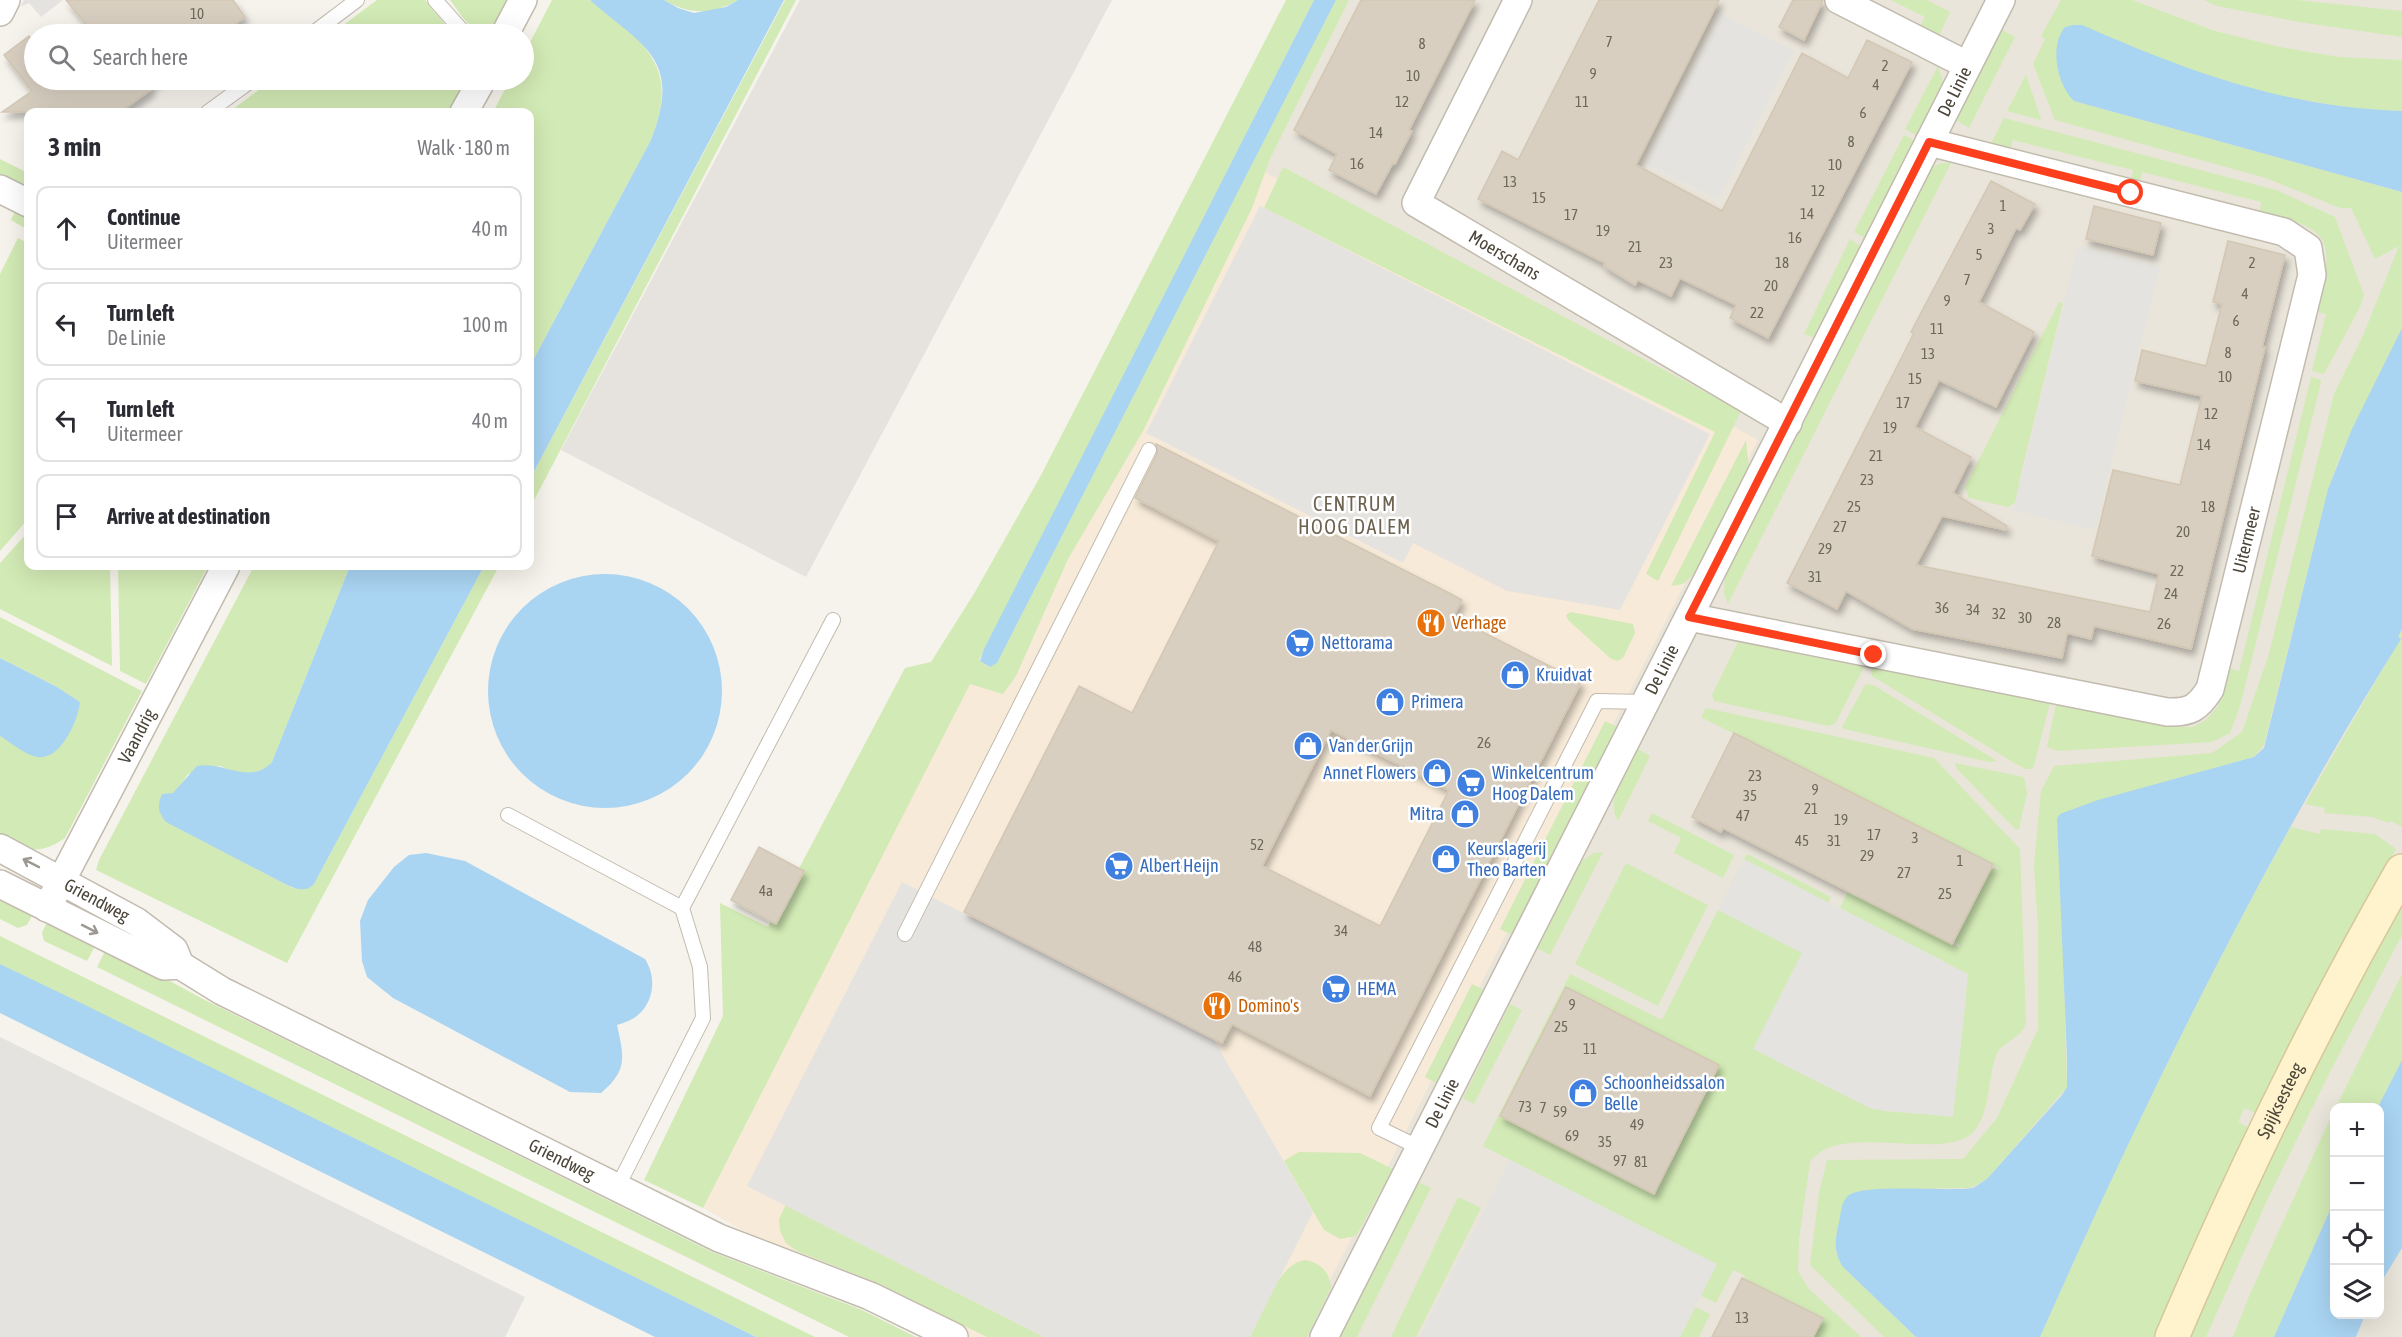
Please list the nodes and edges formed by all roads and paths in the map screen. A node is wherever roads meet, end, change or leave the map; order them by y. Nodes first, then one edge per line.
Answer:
1 (6, 0) edge
2 (357, 0) edge
3 (435, 0) edge
4 (523, 0) edge
5 (1518, 0) edge
6 (1839, 0) edge
7 (2001, 0) edge
8 (0, 12) edge
9 (325, 24) edge
10 (456, 24) edge
11 (510, 24) edge
12 (1967, 65) junction
13 (238, 90) edge
14 (477, 90) edge
15 (214, 108) edge
16 (467, 108) edge
17 (1929, 142) junction
18 (0, 189) edge
19 (24, 201) edge
20 (1788, 423) junction
21 (1149, 450) dead end
22 (224, 570) edge
23 (1689, 617) junction
24 (833, 620) dead end
25 (1646, 702) junction
26 (508, 815) dead end
27 (0, 848) edge
28 (2402, 871) edge
29 (62, 880) junction
30 (0, 884) edge
31 (47, 908) junction
32 (682, 908) junction
33 (905, 934) dead end
34 (180, 965) junction
35 (1420, 1148) junction
36 (617, 1188) junction
37 (954, 1337) edge
38 (1324, 1337) edge
39 (2172, 1337) edge

1 - 8 street
2 - 9 lane
3 - 10 lane
4 - 11 street
5 - 20 street, Moerschans
6 - 12 street
7 - 12 street, De Linie
12 - 17 street, De Linie
13 - 15 lane
14 - 16 street
17 - 20 street, De Linie
17 - 23 street, Uitermeer
18 - 19 street
20 - 23 street, De Linie
21 - 33 lane
22 - 29 street, Vaandrig
23 - 25 street, De Linie
24 - 32 lane
25 - 35 street, De Linie
25 - 35 lane
26 - 32 lane
29 -> 27 street, Griendweg
28 - 39 main road, Spijksesteeg
29 - 31 street, Vaandrig
29 - 34 street, Griendweg
30 - 31 street, Griendweg
31 -> 34 street, Griendweg
32 - 36 lane
34 - 36 street, Griendweg
35 - 38 street, De Linie
36 - 37 street, Griendweg

